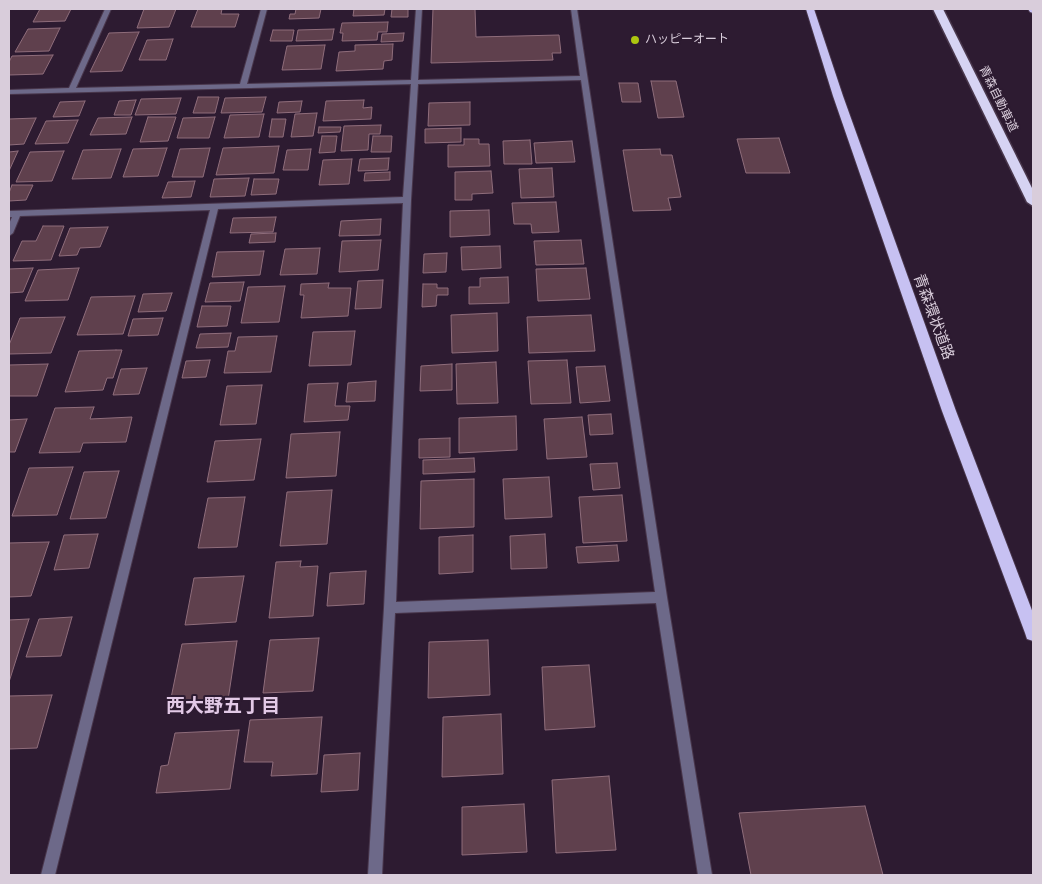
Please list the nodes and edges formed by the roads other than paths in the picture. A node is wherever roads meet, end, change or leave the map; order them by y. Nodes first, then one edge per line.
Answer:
1 (108, 9) edge
2 (264, 9) edge
3 (419, 9) edge
4 (574, 9) edge
5 (810, 9) edge
6 (938, 9) edge
7 (585, 78) junction
8 (415, 82) junction
9 (243, 86) junction
10 (71, 91) junction
11 (9, 92) edge
12 (407, 200) junction
13 (1033, 202) edge
14 (214, 208) junction
15 (13, 214) edge
16 (9, 233) edge
17 (660, 597) junction
18 (390, 608) junction
19 (1033, 633) edge
20 (48, 875) edge
21 (374, 875) edge
22 (705, 875) edge

1 - 10 street
2 - 9 street
3 - 8 street
4 - 7 street
5 - 19 highway, 青森環状道路
6 - 13 highway, 青森自動車道
7 - 8 street
7 - 17 street
8 - 9 street
8 - 12 street
9 - 10 street
10 - 11 street
12 - 14 street
12 - 18 street
14 - 15 street
14 - 20 street
15 - 16 street
17 - 18 street
17 - 22 street
18 - 21 street

